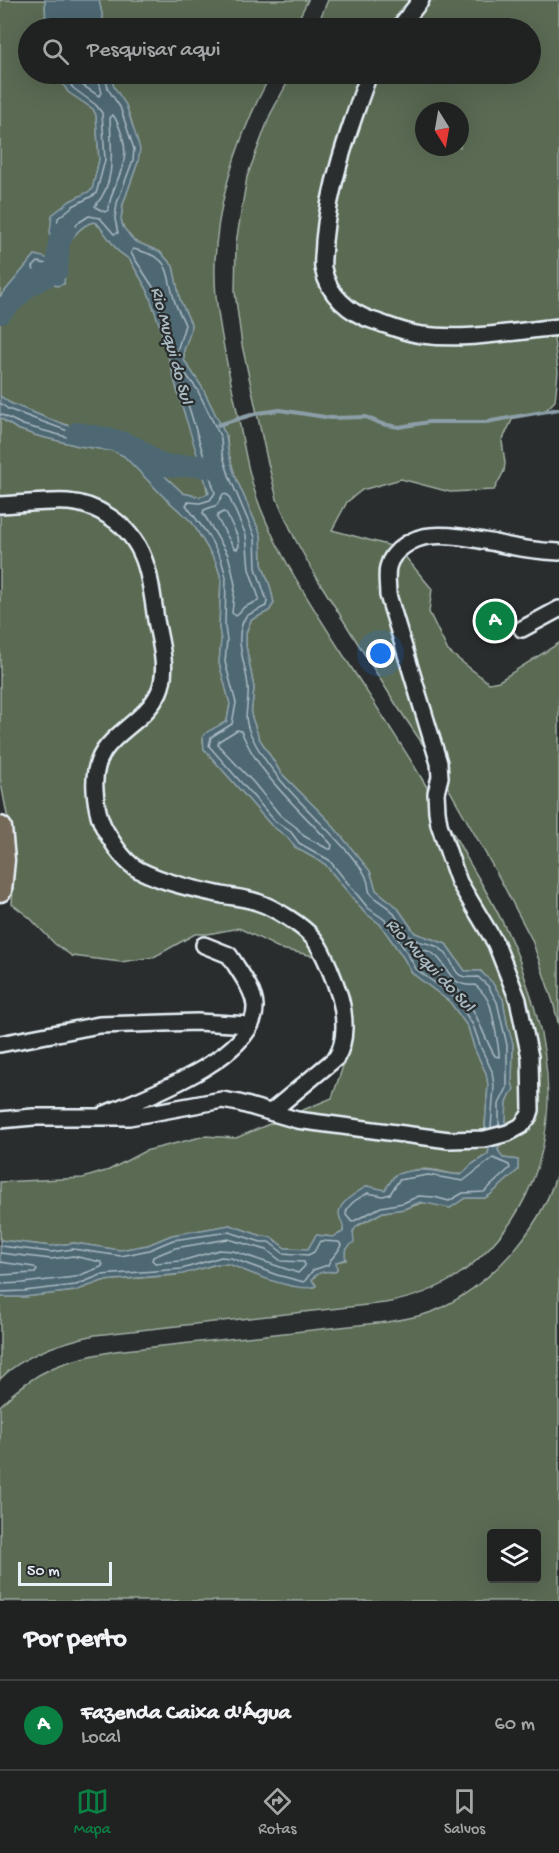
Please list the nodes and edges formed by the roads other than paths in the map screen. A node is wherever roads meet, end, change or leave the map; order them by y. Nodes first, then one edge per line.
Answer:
1 (421, 0) edge
2 (407, 18) edge
3 (365, 84) edge
4 (559, 327) edge
5 (0, 505) edge
6 (559, 552) edge
7 (559, 609) edge
8 (522, 629) dead end
9 (0, 828) edge
10 (0, 890) edge
11 (204, 945) dead end
12 (250, 1025) junction
13 (0, 1044) edge
14 (271, 1112) junction
15 (100, 1117) junction
16 (0, 1120) edge

1 - 2 street
3 - 4 street
5 - 14 street
6 - 14 street
7 - 8 street
9 - 10 main road
11 - 12 street
12 - 13 street
12 - 15 street
14 - 15 street
15 - 16 street

